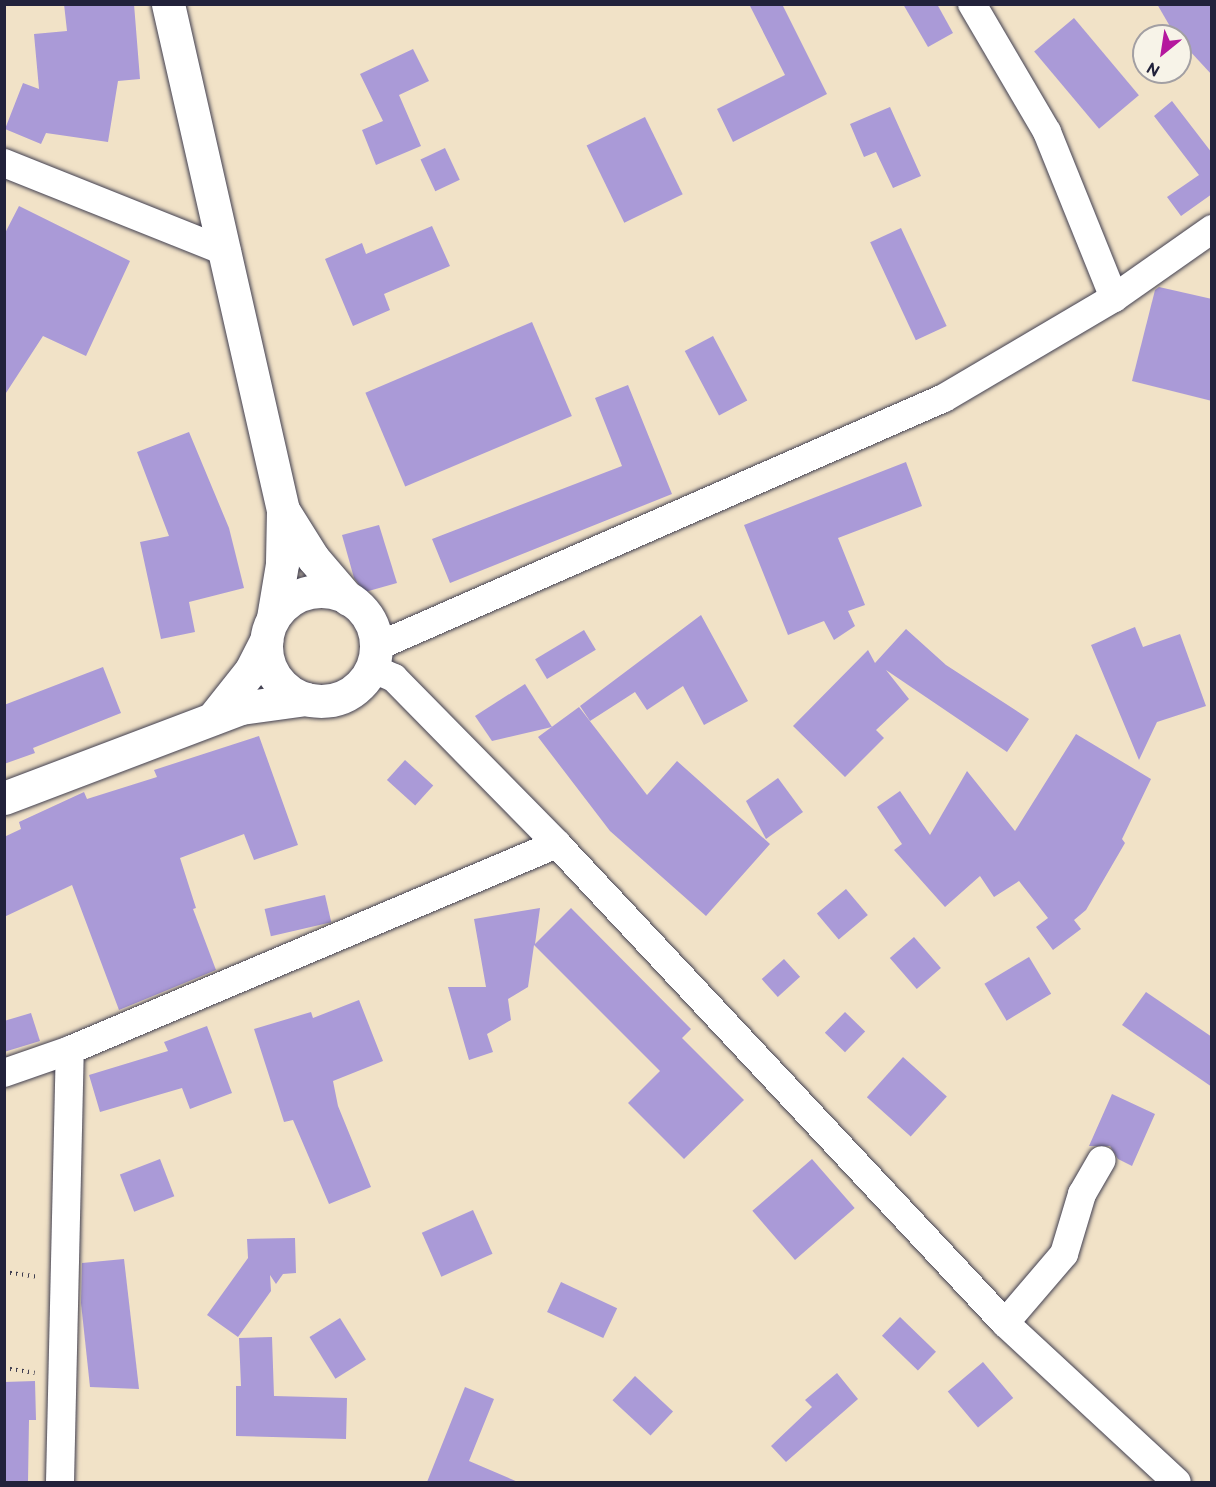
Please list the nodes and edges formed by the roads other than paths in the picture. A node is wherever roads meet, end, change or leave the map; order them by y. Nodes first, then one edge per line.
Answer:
1 (168, 4) edge
2 (972, 4) edge
3 (4, 163) edge
4 (1212, 229) edge
5 (227, 252) junction
6 (1114, 298) junction
7 (283, 510) junction
8 (348, 599) junction
9 (270, 629) junction
10 (373, 657) junction
11 (306, 699) junction
12 (211, 722) junction
13 (4, 798) edge
14 (557, 844) junction
15 (70, 1050) junction
16 (4, 1073) edge
17 (1102, 1160) dead end
18 (1005, 1323) junction
19 (60, 1482) edge
20 (1177, 1482) edge

1 - 5 main road
2 - 6 street
3 - 5 street
4 - 6 street
5 - 7 main road
6 - 10 street
7 - 8 main road
7 - 9 main road
8 - 9 main road
8 - 10 main road
9 - 11 main road
9 - 12 main road
10 - 11 main road
10 - 14 street
11 - 12 main road
12 - 13 main road
14 - 15 street
14 - 18 street
15 - 16 street
15 - 19 street
17 - 18 street
18 - 20 street

